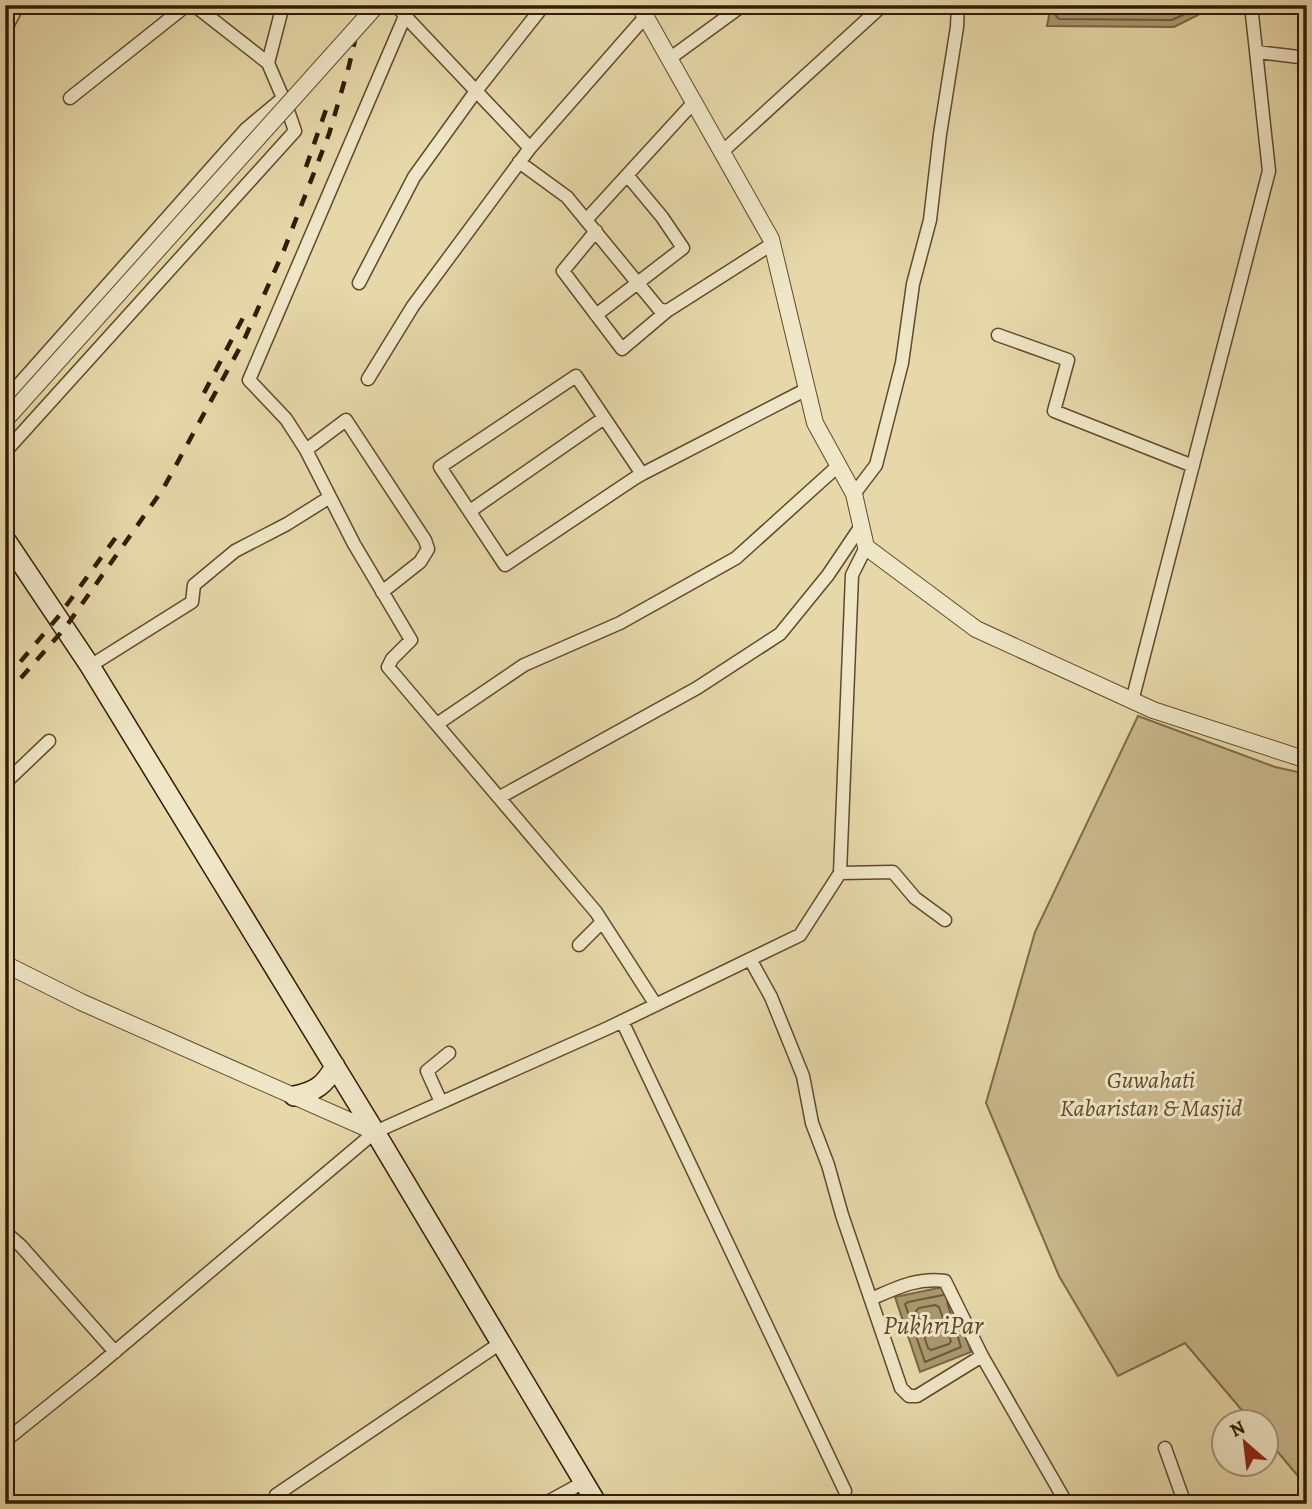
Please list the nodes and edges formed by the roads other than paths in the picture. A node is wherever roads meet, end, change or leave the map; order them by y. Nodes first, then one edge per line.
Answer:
1 (18, 5) edge
2 (187, 5) edge
3 (194, 5) edge
4 (283, 5) edge
5 (377, 5) edge
6 (414, 5) edge
7 (544, 5) edge
8 (743, 5) edge
9 (883, 5) edge
10 (958, 5) edge
11 (1251, 5) edge
12 (401, 11) edge
13 (642, 11) edge
14 (5, 30) edge
15 (1257, 52) junction
16 (1307, 58) edge
17 (669, 59) junction
18 (268, 63) junction
19 (476, 91) junction
20 (284, 98) junction
21 (70, 99) dead end
22 (694, 102) junction
23 (530, 148) junction
24 (722, 152) junction
25 (519, 162) junction
26 (627, 175) junction
27 (586, 220) junction
28 (596, 231) junction
29 (772, 244) junction
30 (359, 283) dead end
31 (639, 283) junction
32 (667, 311) junction
33 (596, 315) junction
34 (998, 335) dead end
35 (368, 379) dead end
36 (807, 389) junction
37 (5, 400) edge
38 (7, 418) edge
39 (604, 418) junction
40 (306, 450) junction
41 (5, 452) edge
42 (839, 465) junction
43 (1193, 466) junction
44 (642, 474) junction
45 (854, 494) junction
46 (330, 497) junction
47 (470, 512) junction
48 (862, 526) junction
49 (5, 539) edge
50 (866, 547) junction
51 (382, 592) junction
52 (90, 666) junction
53 (1132, 701) junction
54 (437, 724) junction
55 (49, 741) dead end
56 (1307, 760) edge
57 (5, 783) edge
58 (499, 797) junction
59 (840, 873) junction
60 (944, 920) dead end
61 (602, 922) junction
62 (579, 945) dead end
63 (750, 959) junction
64 (5, 964) edge
65 (656, 1005) junction
66 (622, 1021) junction
67 (449, 1053) dead end
68 (335, 1066) junction
69 (294, 1096) junction
70 (441, 1102) junction
71 (375, 1132) junction
72 (5, 1232) edge
73 (871, 1299) junction
74 (502, 1342) junction
75 (115, 1352) junction
76 (982, 1356) junction
77 (5, 1441) edge
78 (1165, 1448) dead end
79 (584, 1482) junction
80 (845, 1491) dead end
81 (276, 1495) dead end
82 (544, 1504) edge
83 (597, 1504) edge
84 (1067, 1504) edge
85 (1185, 1504) edge

1 - 14 street
2 - 21 street
3 - 18 street
4 - 18 street
5 - 38 street, bridge
6 - 12 street
7 - 19 street
8 - 17 street
9 - 24 street
10 - 45 street
11 - 15 street
12 - 19 street
12 - 40 street
13 - 17 street
13 - 23 street
15 - 16 street
15 - 43 street
17 - 22 street
18 - 20 street
19 - 23 street
19 - 30 street
20 - 37 street
20 - 41 street
22 - 24 street
22 - 26 street
23 - 25 street
24 - 29 street
25 - 27 street
25 - 35 street
26 - 27 street
26 - 31 street
27 - 28 street
28 - 31 street
28 - 33 street
29 - 32 street
29 - 36 street
31 - 32 street
31 - 33 street
32 - 33 street
34 - 43 street
36 - 42 street
36 - 44 street
39 - 44 street
39 - 47 street
39 - 47 street
40 - 46 street
40 - 51 street
42 - 45 street
42 - 54 street
43 - 53 street
44 - 47 street
45 - 48 street
46 - 51 street
46 - 52 street
48 - 50 street
48 - 58 street
49 - 52 main road
50 - 53 street
50 - 59 street
51 - 54 street
52 - 68 main road
53 - 56 street
54 - 58 street
55 - 57 street
58 - 61 street
59 - 60 street
59 - 63 street
61 - 62 street
61 - 65 street
63 - 65 street
63 - 73 street
64 - 69 street
65 - 66 street
66 - 70 street
66 - 80 street
67 - 70 street
68 - 69 main road
68 - 71 main road
69 - 71 street
70 - 71 street
71 - 74 main road
71 - 75 street
72 - 75 street
73 - 76 street
73 - 76 street
74 - 79 main road
74 - 81 street
75 - 77 street
76 - 84 street
78 - 85 street
79 - 82 street
79 - 83 main road

